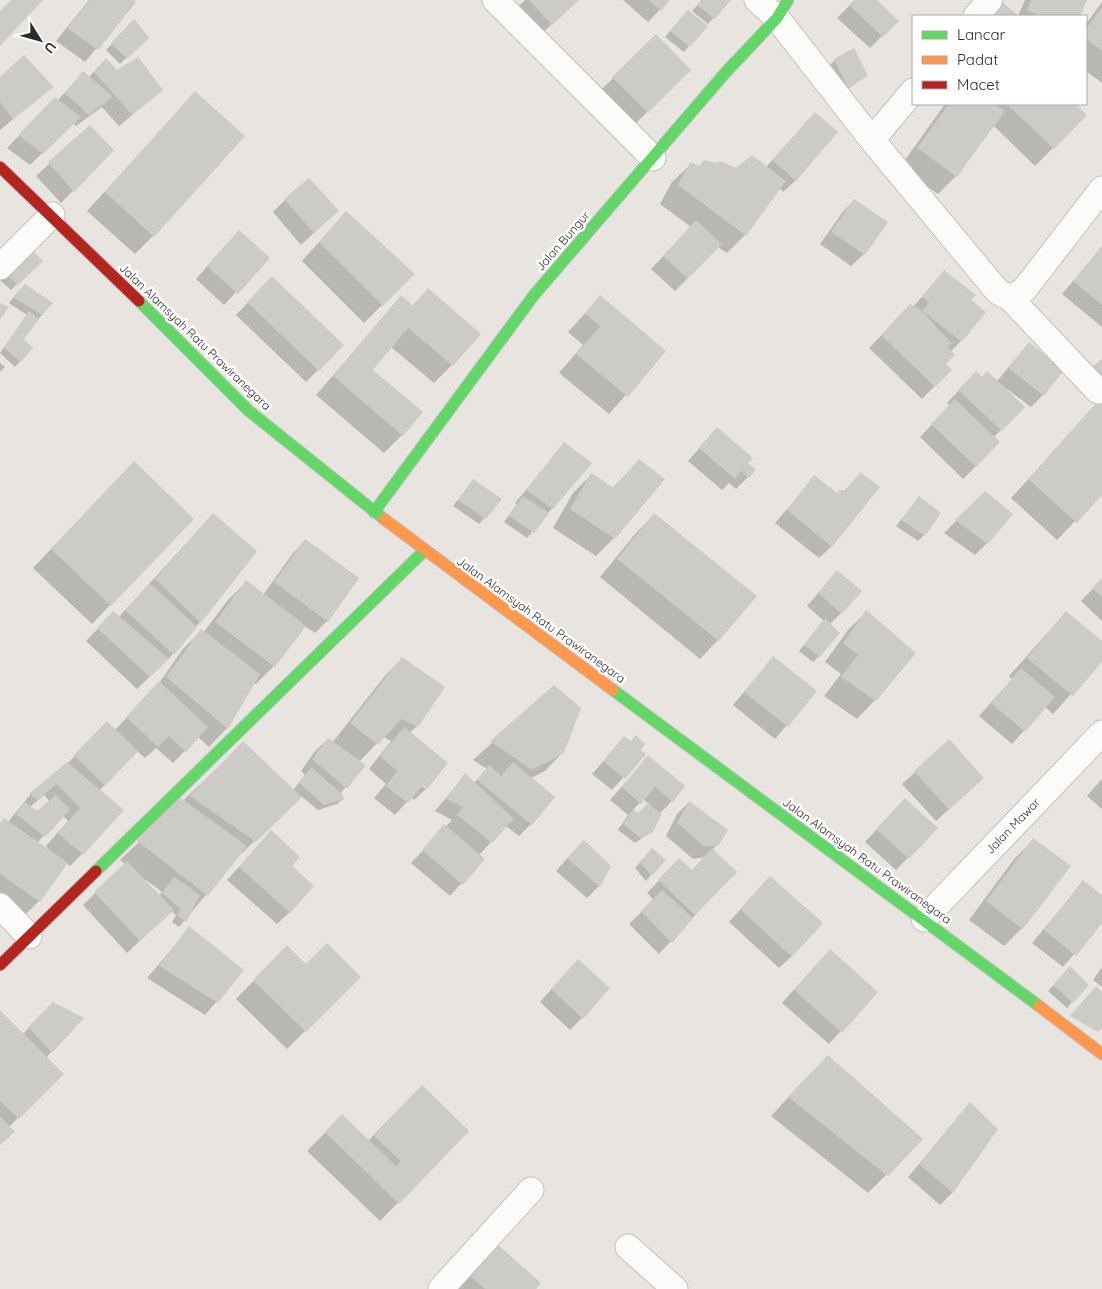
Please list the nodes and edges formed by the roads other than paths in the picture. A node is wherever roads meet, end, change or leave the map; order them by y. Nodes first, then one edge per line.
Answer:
1 (495, 0) edge
2 (757, 0) edge
3 (990, 0) edge
4 (783, 9) edge
5 (977, 15) edge
6 (912, 92) edge
7 (872, 140) junction
8 (653, 158) junction
9 (0, 166) edge
10 (1099, 198) edge
11 (52, 215) junction
12 (0, 267) edge
13 (1010, 298) junction
14 (1098, 391) dead end
15 (374, 512) junction
16 (424, 551) junction
17 (1102, 733) edge
18 (0, 906) edge
19 (924, 919) junction
20 (30, 936) junction
21 (0, 965) edge
22 (1102, 1054) edge
23 (531, 1190) dead end
24 (628, 1247) dead end
25 (442, 1289) edge
26 (675, 1289) edge

1 - 8 street
2 - 4 street
3 - 5 street
4 - 7 street
4 - 8 main road, Jalan Bungur
6 - 7 street
7 - 13 street
8 - 15 main road, Jalan Bungur
9 - 11 main road, Jalan Alamsyah Ratu Prawiranegara
10 - 13 street
11 - 12 street
11 - 15 main road, Jalan Alamsyah Ratu Prawiranegara
13 - 14 street
15 - 16 main road, Jalan Alamsyah Ratu Prawiranegara
16 - 19 main road, Jalan Alamsyah Ratu Prawiranegara
16 - 20 main road
17 - 19 street, Jalan Mawar
18 - 20 street
19 - 22 main road, Jalan Alamsyah Ratu Prawiranegara
20 - 21 main road
23 - 25 street
24 - 26 street

